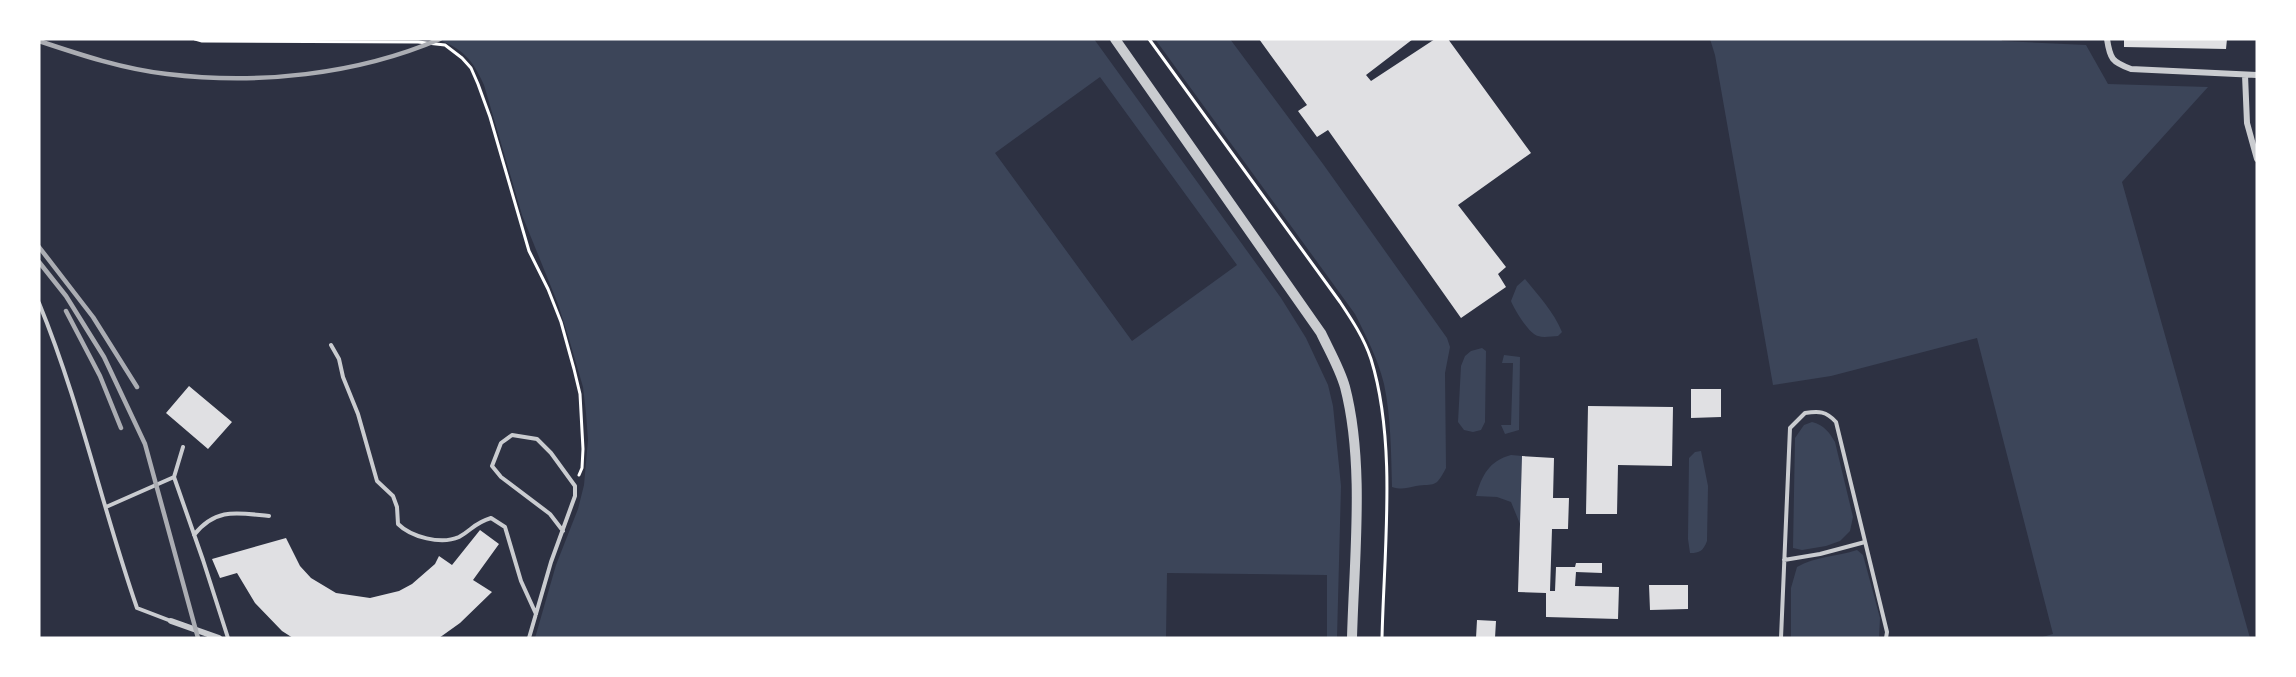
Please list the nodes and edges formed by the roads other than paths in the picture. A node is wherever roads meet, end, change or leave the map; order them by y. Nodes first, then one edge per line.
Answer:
1 (1115, 39) edge
2 (2107, 39) edge
3 (2245, 75) junction
4 (2257, 75) edge
5 (2257, 159) edge
6 (39, 303) edge
7 (331, 345) dead end
8 (183, 447) dead end
9 (174, 477) junction
10 (106, 507) junction
11 (269, 516) dead end
12 (563, 531) junction
13 (194, 535) junction
14 (1865, 542) junction
15 (1783, 560) junction
16 (536, 614) junction
17 (171, 621) joint
18 (219, 638) edge
19 (228, 638) edge
20 (528, 638) edge
21 (1352, 638) edge
22 (1781, 638) edge
23 (1886, 638) edge

1 - 21 street
2 - 3 street
3 - 4 street
3 - 5 street
6 - 10 lane
7 - 16 lane
8 - 9 lane
9 - 10 lane
9 - 13 lane
10 - 17 lane
11 - 13 lane
12 - 12 lane
12 - 16 lane
13 - 19 lane
14 - 15 lane
14 - 15 lane
14 - 23 lane
15 - 22 lane
16 - 20 lane
17 - 18 street

